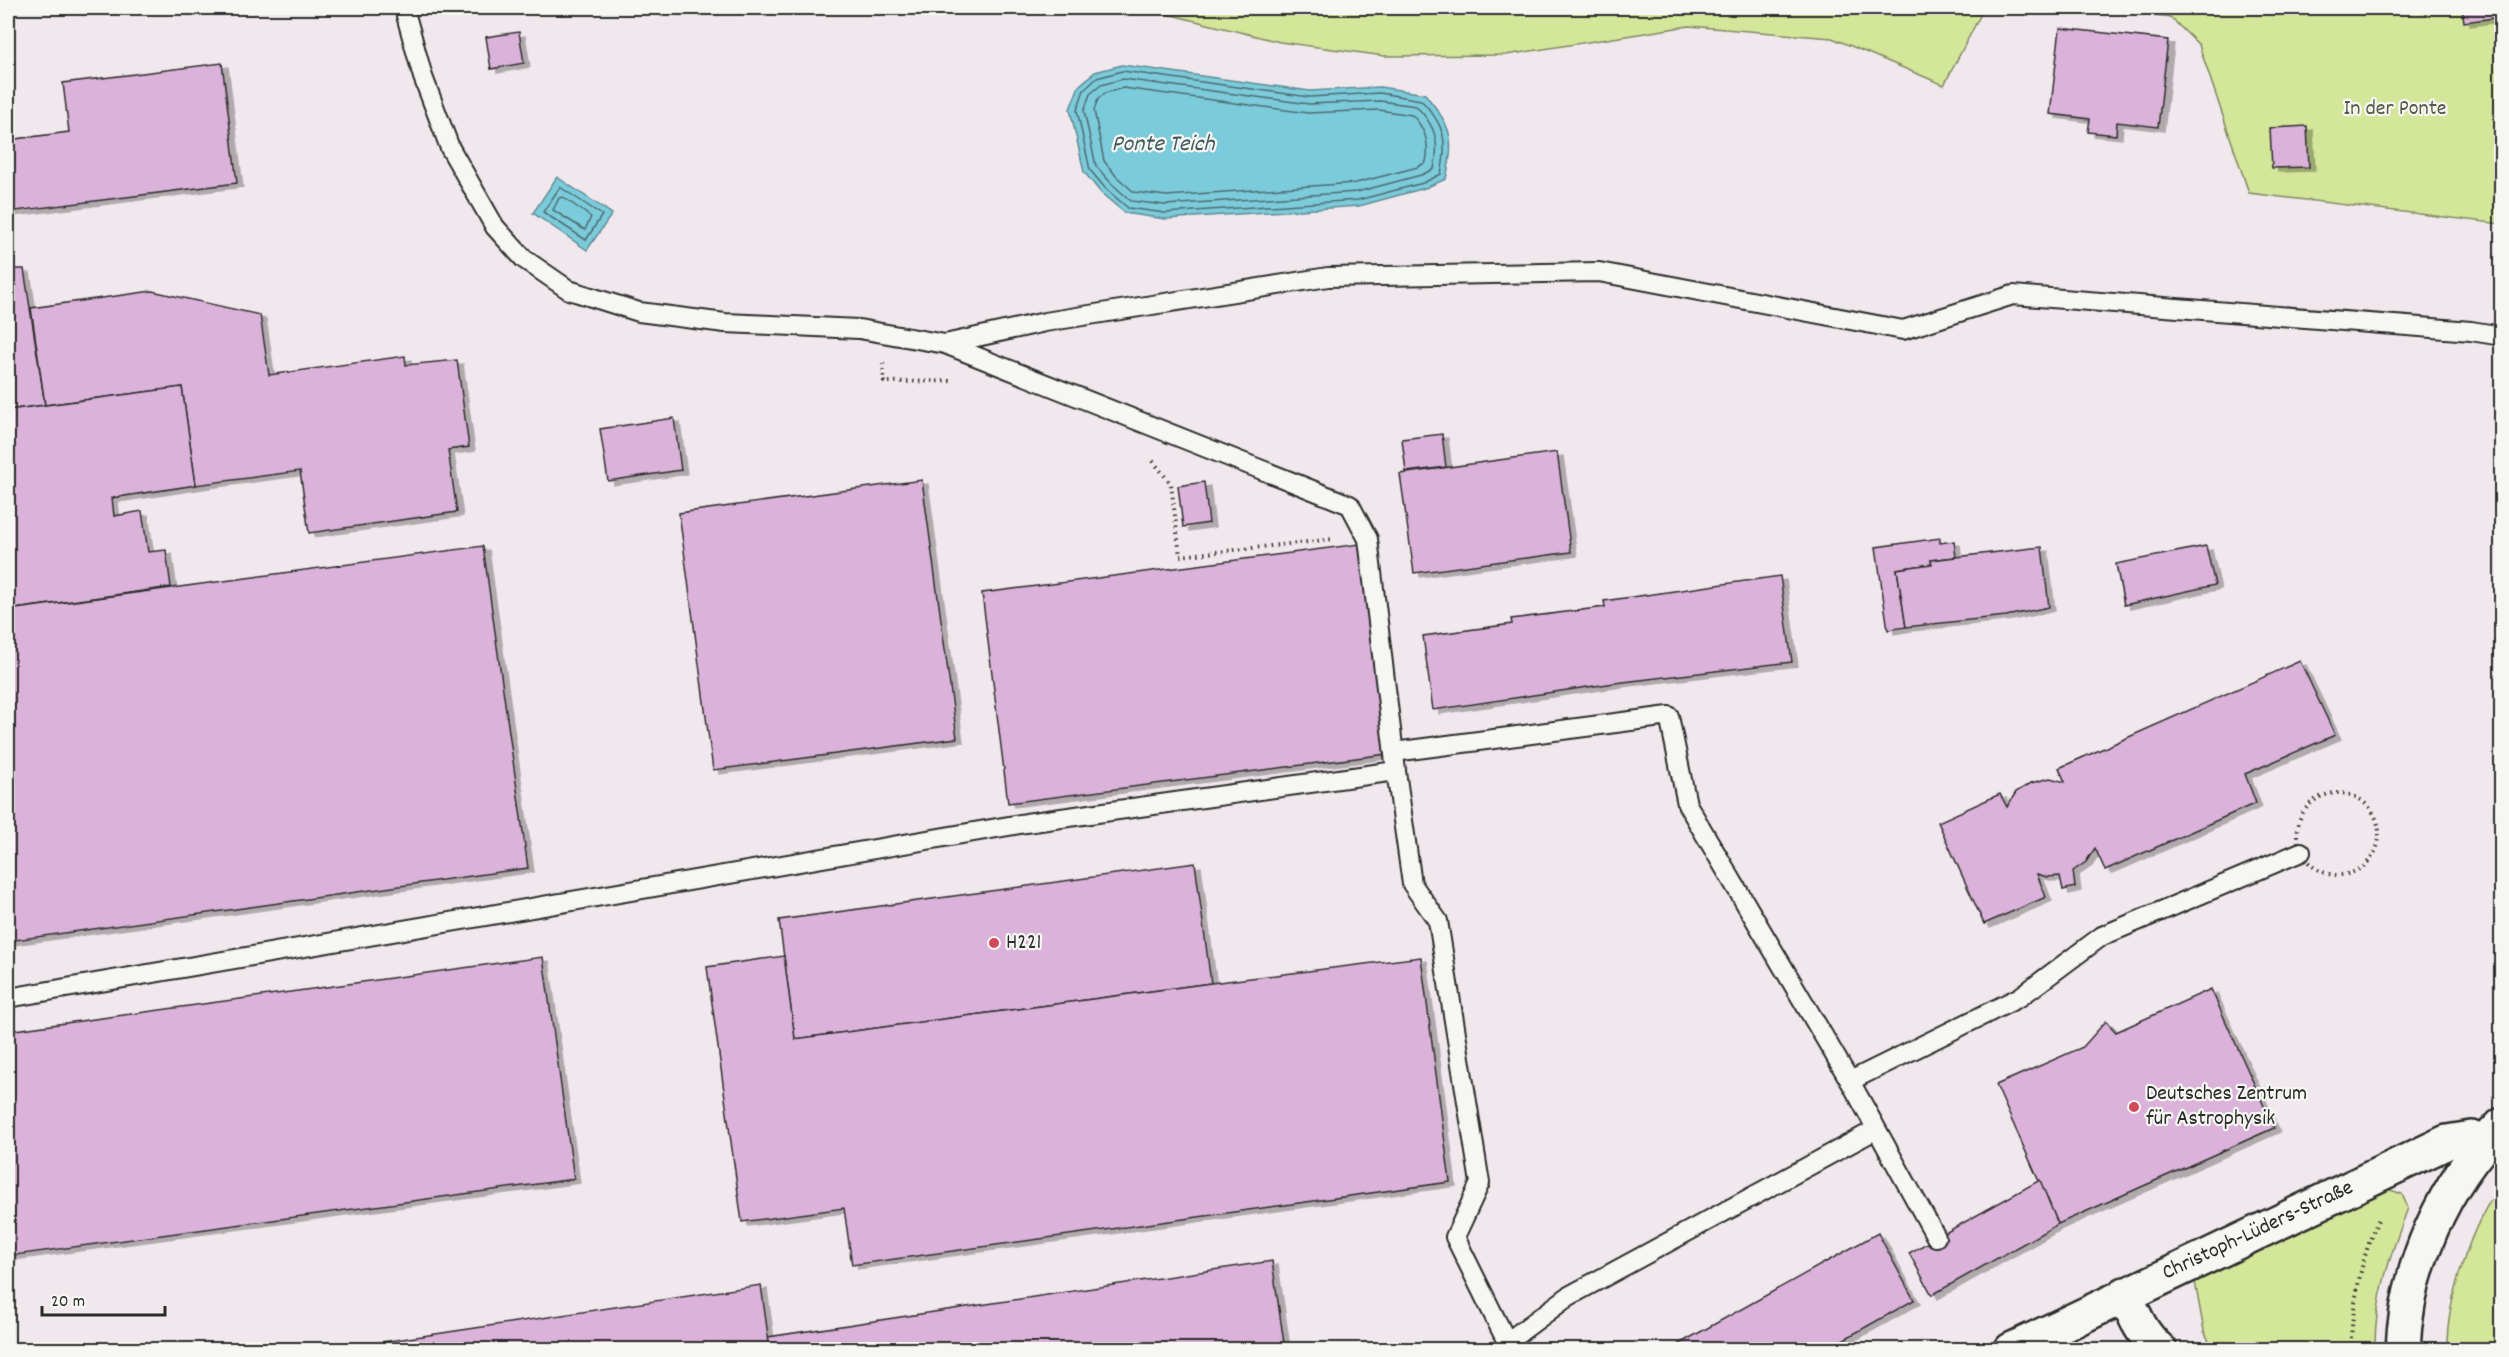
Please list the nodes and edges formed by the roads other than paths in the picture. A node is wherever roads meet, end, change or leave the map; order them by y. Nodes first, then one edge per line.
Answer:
1 (404, 8) edge
2 (2502, 336) edge
3 (945, 344) junction
4 (1394, 752) junction
5 (1396, 771) junction
6 (2301, 852) road end
7 (8, 998) edge
8 (1850, 1081) junction
9 (1875, 1130) junction
10 (2492, 1134) edge
11 (1936, 1237) dead end
12 (2125, 1294) junction
13 (1504, 1346) edge
14 (2011, 1350) edge
15 (2160, 1350) edge
16 (2403, 1350) edge

1 - 3 lane
2 - 3 lane
3 - 4 lane
4 - 5 lane
4 - 8 lane
5 - 7 lane
5 - 13 lane
6 - 8 lane
8 - 9 lane
9 - 11 lane
9 - 13 lane
10 - 12 street, Christoph-Lüders-Straße
10 - 16 street
12 - 14 street, Christoph-Lüders-Straße
12 - 15 street

